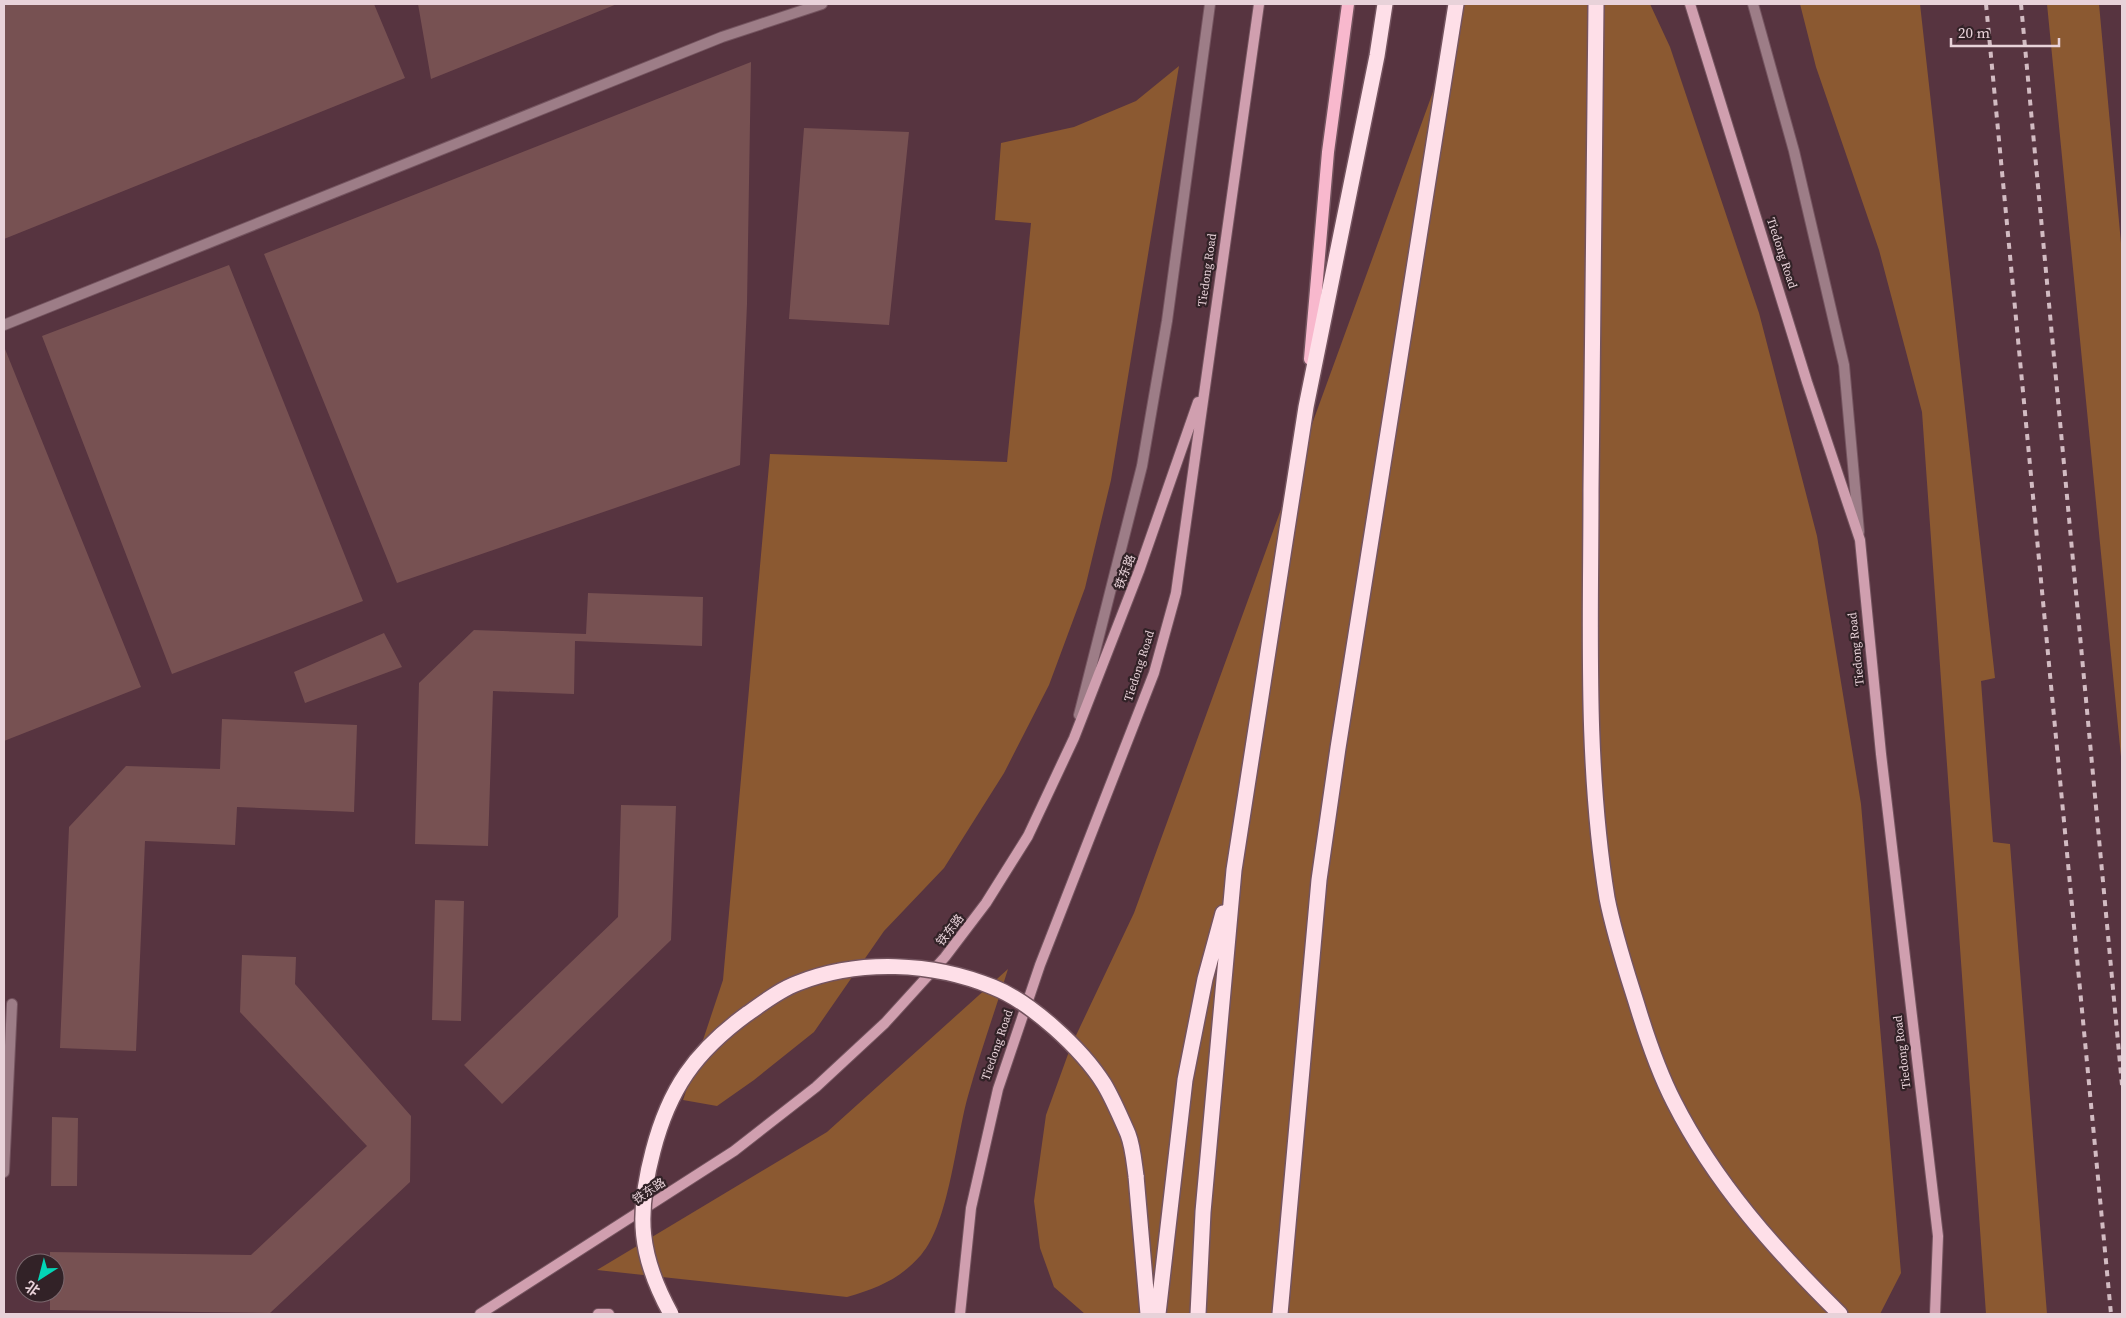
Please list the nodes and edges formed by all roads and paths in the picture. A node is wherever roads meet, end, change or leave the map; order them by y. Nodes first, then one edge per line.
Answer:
1 (822, 4) edge
2 (1210, 4) edge
3 (1259, 4) edge
4 (1348, 4) edge
5 (1385, 4) edge
6 (1456, 4) edge
7 (1596, 4) edge
8 (1690, 4) edge
9 (1754, 4) edge
10 (4, 325) edge
11 (1206, 380) junction
12 (1306, 407) junction
13 (1860, 540) junction
14 (1074, 738) junction
15 (1234, 870) junction
16 (12, 1004) dead end
17 (4, 1172) edge
18 (480, 1314) edge
19 (598, 1314) edge
20 (609, 1314) edge
21 (672, 1314) edge
22 (960, 1314) edge
23 (1148, 1314) edge
24 (1158, 1314) edge
25 (1198, 1314) edge
26 (1280, 1314) edge
27 (1840, 1314) edge
28 (1935, 1314) edge

1 - 10 street
2 - 14 street
3 - 11 street, Tiedong Road
4 - 12 main road
5 - 12 highway
6 - 26 highway
7 - 27 highway
8 - 13 street, Tiedong Road
9 - 13 street
11 - 14 street, 铁东路
11 - 22 street, Tiedong Road
12 - 15 highway
13 - 28 street, Tiedong Road
14 - 18 street, 铁东路
15 - 24 highway
15 - 25 highway
16 - 17 street
19 - 20 street
21 - 23 highway, bridge

